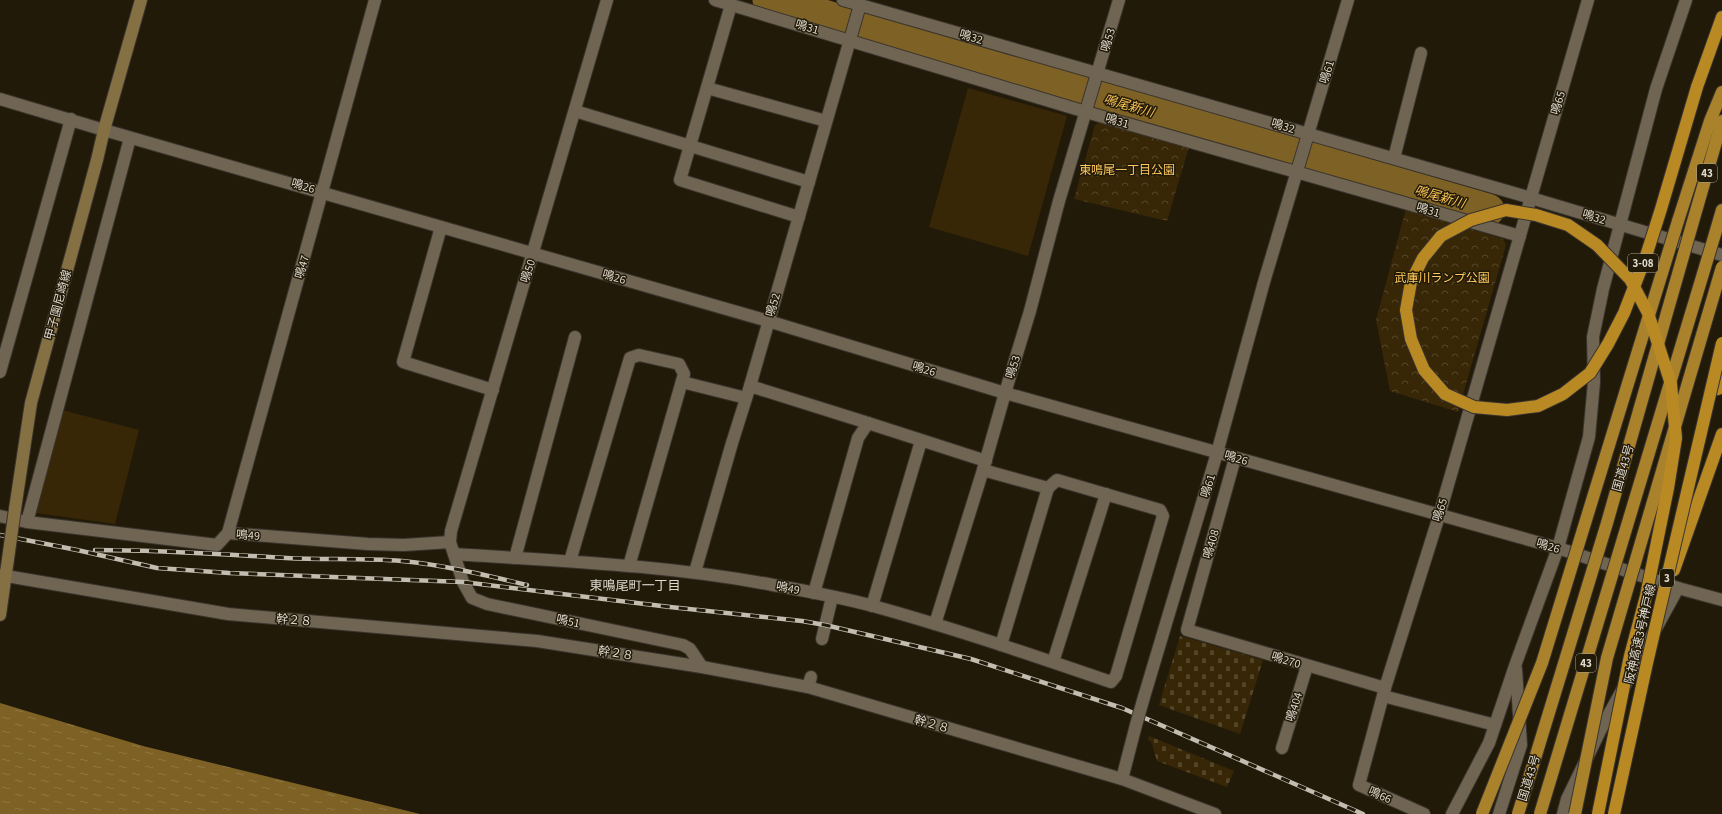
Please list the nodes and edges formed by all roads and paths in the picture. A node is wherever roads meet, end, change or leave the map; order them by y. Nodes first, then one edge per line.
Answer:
1 (141, 0) edge
2 (375, 0) edge
3 (607, 0) edge
4 (715, 0) edge
5 (843, 0) edge
6 (1119, 0) edge
7 (1348, 0) edge
8 (1588, 0) edge
9 (1686, 0) edge
10 (731, 5) junction
11 (859, 8) junction
12 (1722, 17) edge
13 (850, 38) junction
14 (1421, 53) dead end
15 (1097, 76) junction
16 (707, 88) junction
17 (1722, 92) edge
18 (0, 98) edge
19 (1087, 110) junction
20 (575, 111) junction
21 (71, 120) junction
22 (1722, 120) edge
23 (826, 121) junction
24 (104, 130) junction
25 (129, 137) junction
26 (1307, 139) junction
27 (690, 146) junction
28 (1394, 158) junction
29 (1298, 170) junction
30 (809, 182) junction
31 (322, 192) junction
32 (1530, 202) junction
33 (1722, 210) edge
34 (799, 217) junction
35 (441, 227) junction
36 (1618, 230) junction
37 (1520, 235) junction
38 (533, 254) junction
39 (1722, 255) edge
40 (1722, 267) edge
41 (768, 321) junction
42 (575, 337) dead end
43 (1722, 343) edge
44 (0, 372) edge
45 (1722, 375) edge
46 (682, 382) junction
47 (750, 386) junction
48 (492, 390) junction
49 (1005, 393) junction
50 (746, 398) junction
51 (868, 423) junction
52 (1722, 434) edge
53 (921, 441) junction
54 (1217, 453) junction
55 (1235, 458) junction
56 (985, 465) junction
57 (1048, 488) junction
58 (1106, 494) junction
59 (0, 516) edge
60 (1439, 516) junction
61 (27, 522) junction
62 (228, 533) junction
63 (450, 542) junction
64 (1558, 548) junction
65 (454, 554) junction
66 (515, 558) junction
67 (570, 561) junction
68 (629, 566) junction
69 (1674, 570) junction
70 (695, 572) junction
71 (3, 576) edge
72 (1678, 588) junction
73 (814, 593) junction
74 (832, 596) junction
75 (1722, 600) edge
76 (872, 606) junction
77 (0, 609) edge
78 (0, 615) edge
79 (935, 624) junction
80 (1187, 630) joint
81 (822, 639) dead end
82 (1001, 645) junction
83 (1053, 662) junction
84 (1516, 663) junction
85 (702, 666) junction
86 (1306, 666) junction
87 (1384, 692) junction
88 (1495, 725) junction
89 (1282, 748) dead end
90 (1122, 779) junction
91 (1359, 785) joint
92 (1215, 814) edge
93 (1424, 814) edge
94 (1452, 814) edge
95 (1482, 814) edge
96 (1499, 814) edge
97 (1518, 814) edge
98 (1540, 814) edge
99 (1563, 814) edge
100 (1575, 814) edge
101 (1598, 814) edge
102 (1614, 814) edge
103 (1618, 814) edge

1 - 24 main road, 甲子園尼崎線
2 - 31 street, 鳴47
3 - 20 street, 鳴50
4 - 10 street, 鳴31
5 - 11 street, 鳴32
6 - 15 street, 鳴53
7 - 26 street, 鳴61
8 - 32 street, 鳴65
9 - 36 street
10 - 13 street, 鳴31
10 - 16 street
11 - 13 street, 鳴52
11 - 15 street, 鳴32
12 - 101 highway, 3-08, bridge
13 - 19 street, 鳴31
13 - 23 street, 鳴52
14 - 28 street
15 - 19 street, 鳴53
15 - 26 street, 鳴32
16 - 23 street
16 - 27 street
17 - 95 highway, bridge
18 - 21 street
19 - 29 street, 鳴31
19 - 49 street, 鳴53
20 - 27 street
20 - 38 street, 鳴50
21 - 24 street
21 - 44 street
22 - 97 highway, 国道43号 / 43, bridge
23 - 30 street, 鳴52
24 - 25 street, 鳴26
24 - 71 main road, 甲子園尼崎線, bridge
25 - 31 street, 鳴26
25 - 61 street
26 - 28 street, 鳴32
26 - 29 street, 鳴61
27 - 30 street
27 - 34 street
28 - 32 street, 鳴32
29 - 37 street, 鳴31
29 - 54 street, 鳴61
30 - 34 street, 鳴52
31 - 35 street, 鳴26
31 - 62 street, 鳴47
32 - 36 street, 鳴32
32 - 37 street, 鳴65
33 - 98 highway, 国道43号 / 43, bridge
34 - 41 street, 鳴52
35 - 38 street, 鳴26
35 - 48 street
36 - 39 street, 鳴32
36 - 64 street
37 - 60 street, 鳴65
38 - 41 street, 鳴26
38 - 48 street, 鳴50
40 - 100 highway, bridge
41 - 47 street, 鳴52
41 - 49 street, 鳴26
42 - 66 street
43 - 102 highway, 阪神高速3号神戸線 / 3, bridge
45 - 69 highway, 阪神高速3号神戸線 / 3
46 - 50 street
46 - 67 street
46 - 68 street
47 - 50 street, 鳴52
47 - 51 street
48 - 63 street, 鳴50
49 - 54 street, 鳴26
49 - 56 street, 鳴53
50 - 70 street, 鳴52
51 - 53 street
51 - 73 street
52 - 69 highway
53 - 56 street
53 - 76 street
54 - 55 street, 鳴26
54 - 90 street, 鳴61, bridge
55 - 60 street, 鳴26
55 - 80 street, 鳴408
56 - 57 street
56 - 79 street, 鳴53
57 - 58 street
57 - 82 street
58 - 83 street
58 - 83 street, 鳴49
59 - 61 street
60 - 64 street, 鳴26
60 - 87 street, 鳴65
61 - 62 street, 鳴49
62 - 63 street, 鳴49
63 - 65 street
64 - 72 street, 鳴26
64 - 84 street
65 - 66 street, 鳴49
65 - 85 street, 鳴51
66 - 67 street, 鳴49
67 - 68 street, 鳴49
68 - 70 street, 鳴49
69 - 103 highway, 阪神高速3号神戸線 / 3
70 - 73 street, 鳴49
71 - 77 main road, 甲子園尼崎線
71 - 85 street, 幹２８
72 - 75 street, 鳴26
72 - 99 street
73 - 74 street, 鳴49
74 - 76 street, 鳴49
74 - 81 street
76 - 79 street, 鳴49
77 - 78 main road, 甲子園尼崎線
79 - 82 street, 鳴49
80 - 86 street, 鳴270
82 - 83 street, 鳴49
84 - 88 street
84 - 96 street
85 - 90 street, 幹２８
86 - 87 street, 鳴270
86 - 89 street, 鳴404
87 - 88 street, 鳴270
87 - 91 street, 鳴65
88 - 94 street
90 - 92 street, 幹２８
91 - 93 street, 鳴66

